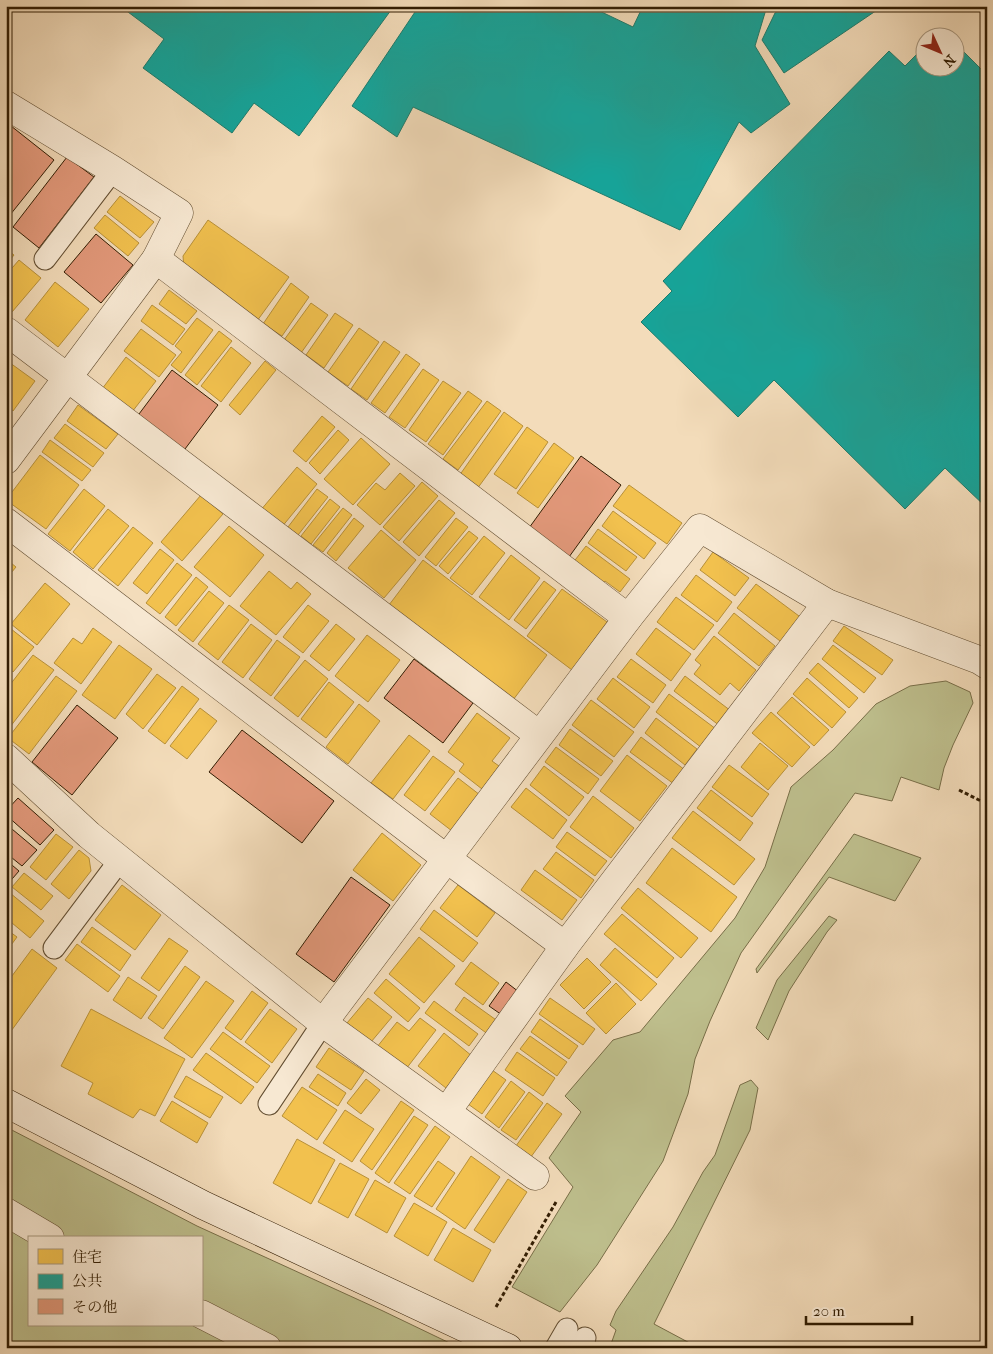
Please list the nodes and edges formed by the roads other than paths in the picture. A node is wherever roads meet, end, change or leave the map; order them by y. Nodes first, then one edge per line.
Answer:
1 (6, 105) edge
2 (113, 170) junction
3 (45, 259) dead end
4 (156, 259) junction
5 (6, 331) edge
6 (68, 378) junction
7 (6, 460) edge
8 (6, 522) edge
9 (827, 604) junction
10 (628, 618) junction
11 (987, 665) edge
12 (539, 735) junction
13 (9, 766) edge
14 (447, 859) junction
15 (120, 860) junction
16 (565, 946) junction
17 (54, 948) dead end
18 (323, 1023) junction
19 (6, 1103) edge
20 (269, 1104) dead end
21 (447, 1111) junction
22 (535, 1176) road end
23 (6, 1212) edge
24 (47, 1236) edge
25 (202, 1315) edge
26 (577, 1338) edge
27 (267, 1348) edge
28 (508, 1348) edge
29 (556, 1348) edge

1 - 2 street
2 - 3 lane
2 - 4 street
4 - 6 street
4 - 10 street
5 - 6 street
6 - 7 street
6 - 12 street
8 - 14 street
9 - 10 street
9 - 11 street
9 - 16 street
10 - 12 street
12 - 14 street
13 - 15 street
14 - 16 street
14 - 18 street
15 - 17 lane
15 - 18 street
16 - 21 street
18 - 20 lane
18 - 21 street
19 - 28 street
21 - 22 street
23 - 24 street
25 - 27 street
26 - 29 lane

